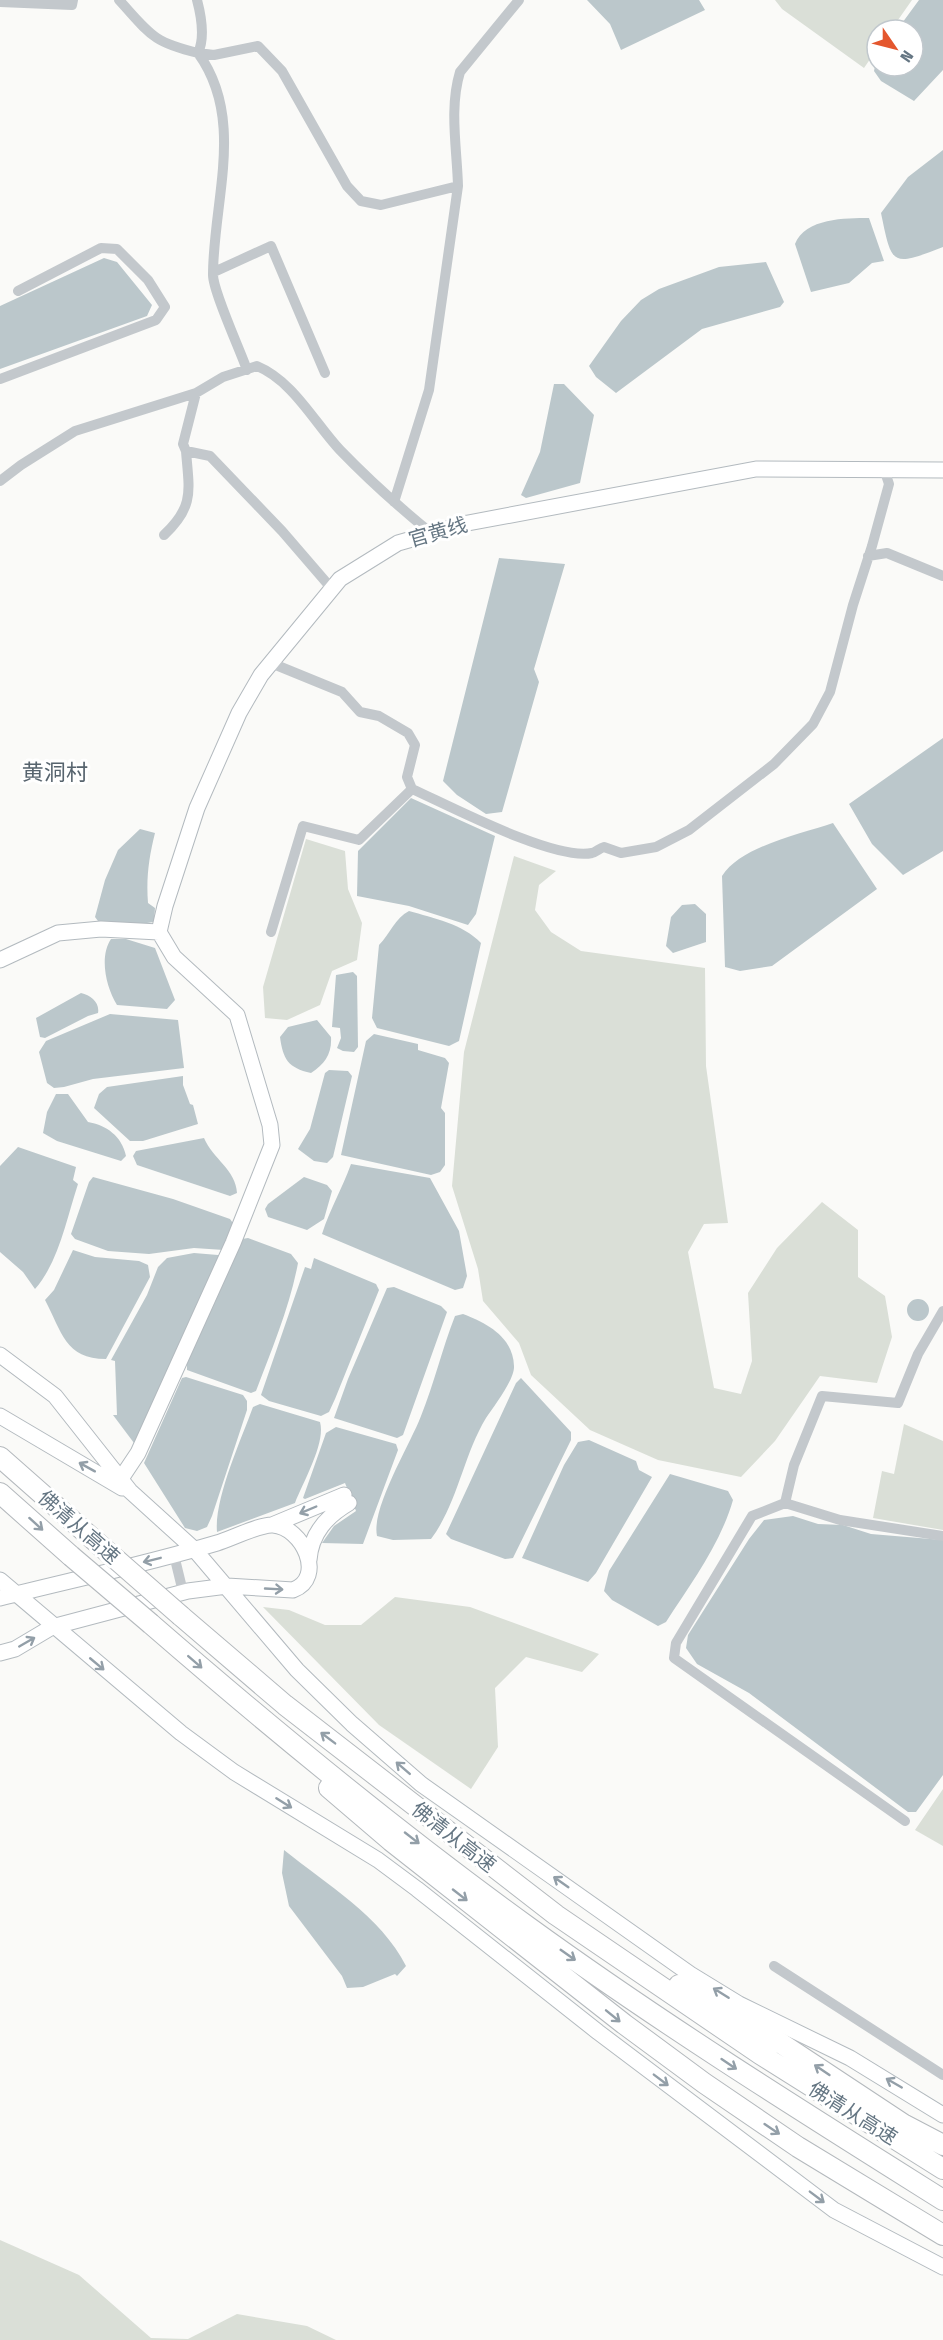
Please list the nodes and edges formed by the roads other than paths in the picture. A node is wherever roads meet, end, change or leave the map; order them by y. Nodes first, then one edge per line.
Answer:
1 (73, 0) edge
2 (119, 0) edge
3 (197, 0) edge
4 (519, 0) edge
5 (0, 2) edge
6 (198, 52) junction
7 (458, 186) junction
8 (214, 272) junction
9 (18, 291) dead end
10 (247, 370) junction
11 (325, 373) dead end
12 (0, 379) edge
13 (196, 393) junction
14 (186, 450) junction
15 (884, 469) junction
16 (943, 470) edge
17 (0, 481) edge
18 (394, 502) junction
19 (431, 534) junction
20 (164, 535) dead end
21 (868, 556) junction
22 (943, 577) edge
23 (332, 590) junction
24 (271, 663) junction
25 (412, 789) junction
26 (159, 932) junction
27 (271, 932) dead end
28 (0, 960) edge
29 (943, 1311) edge
30 (0, 1355) edge
31 (0, 1416) edge
32 (0, 1457) edge
33 (120, 1480) junction
34 (0, 1492) edge
35 (137, 1498) junction
36 (785, 1503) junction
37 (272, 1524) junction
38 (943, 1536) edge
39 (194, 1549) junction
40 (174, 1555) junction
41 (309, 1563) junction
42 (0, 1580) edge
43 (227, 1586) junction
44 (183, 1592) junction
45 (7, 1596) edge
46 (52, 1627) junction
47 (0, 1653) edge
48 (243, 1704) junction
49 (905, 1821) dead end
50 (549, 1910) junction
51 (774, 1966) dead end
52 (943, 2075) edge
53 (943, 2115) edge
54 (943, 2145) edge
55 (943, 2169) edge
56 (943, 2200) edge
57 (943, 2235) edge
58 (943, 2267) edge

1 - 5 street
2 - 6 street
3 - 6 street
4 - 7 street
6 - 7 street
6 - 8 street
7 - 18 street
8 - 10 street
8 - 11 street
9 - 12 street
10 - 13 street
10 - 18 street
13 - 14 street
13 - 17 street
14 - 20 street
14 - 23 street
15 - 16 street, 官黄线
15 - 19 street, 官黄线
15 - 21 street
18 - 19 street
19 - 23 street, 官黄线
21 - 22 street
21 - 25 street
23 - 24 street, 官黄线
24 - 25 street
24 - 26 street, 官黄线
25 - 27 street
26 - 28 street
26 - 33 street
29 - 36 street
30 - 33 street
35 -> 31 street
50 -> 32 highway, 佛清从高速, bridge
33 - 35 street
34 -> 48 highway, 佛清从高速, bridge
35 - 39 street
36 - 38 street
36 - 49 street
37 - 39 street
37 - 41 street
41 -> 37 street
39 - 40 street
39 - 43 street
40 - 44 street
40 -> 45 street
43 -> 41 street
42 - 45 street
43 - 44 street
53 -> 43 street
44 - 46 street
45 - 46 street
47 -> 46 street
46 -> 58 street
48 -> 56 highway, 佛清从高速
48 -> 57 highway
54 -> 50 highway
50 - 55 highway, 佛清从高速
51 - 52 street

